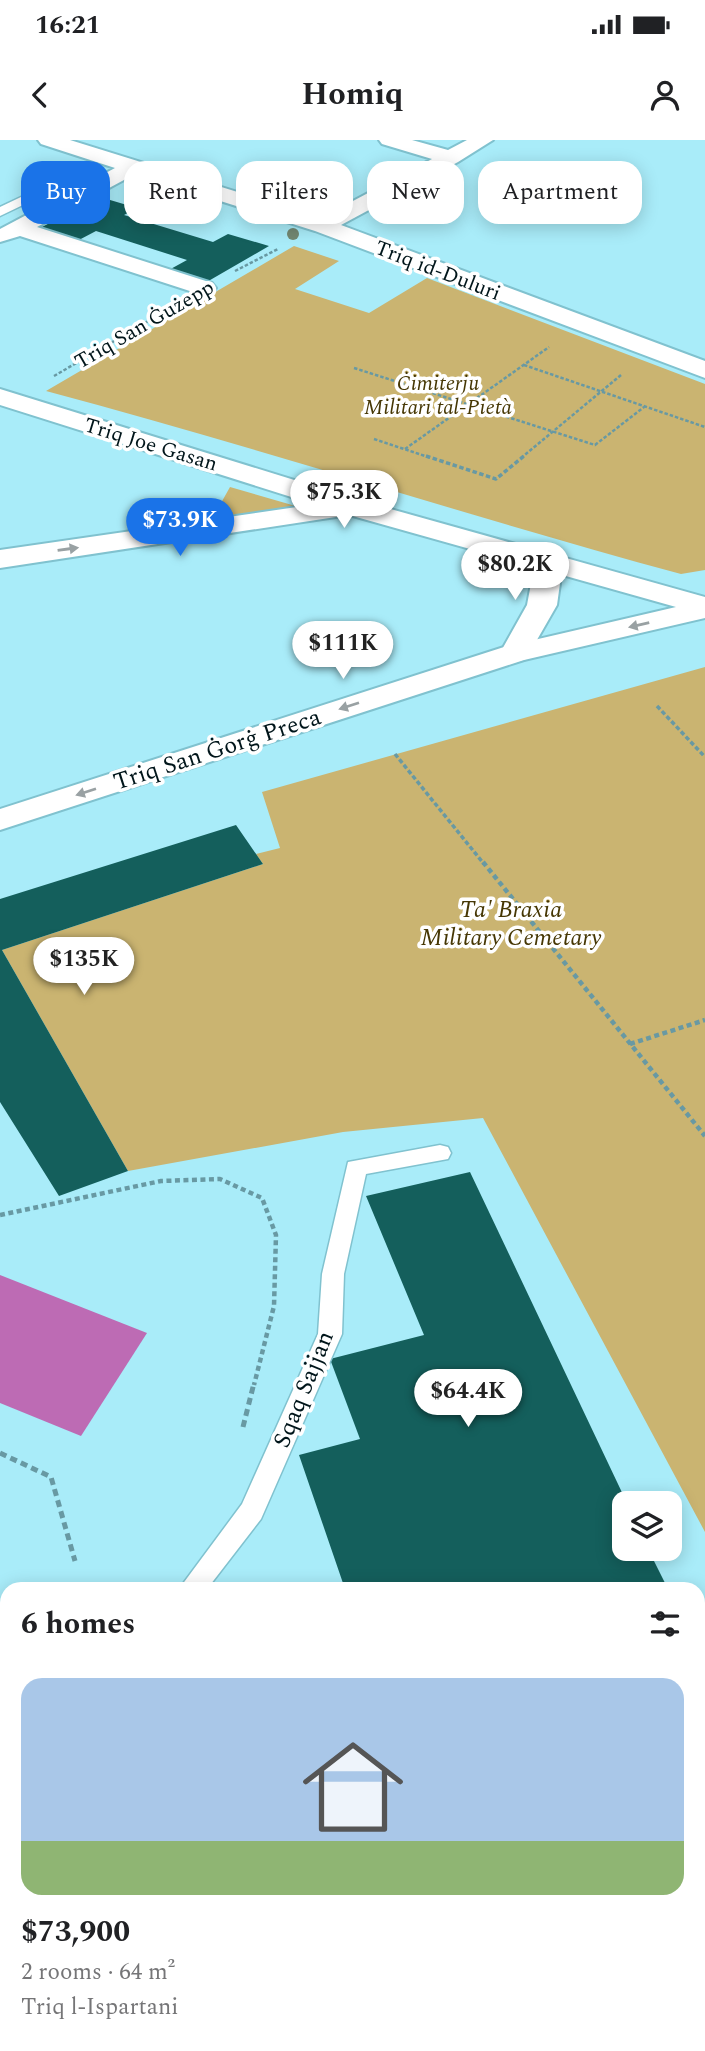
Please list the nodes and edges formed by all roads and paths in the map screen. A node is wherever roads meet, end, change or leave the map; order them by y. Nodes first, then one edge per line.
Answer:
1 (48, 140) edge
2 (389, 140) edge
3 (483, 140) edge
4 (122, 145) dead end
5 (100, 156) junction
6 (451, 158) junction
7 (124, 165) edge
8 (124, 171) edge
9 (222, 195) edge
10 (21, 201) dead end
11 (6, 226) edge
12 (323, 226) junction
13 (278, 249) dead end
14 (204, 288) junction
15 (581, 326) junction
16 (652, 350) junction
17 (523, 365) junction
18 (354, 368) dead end
19 (705, 370) edge
20 (600, 392) junction
21 (6, 399) edge
22 (468, 404) junction
23 (644, 407) junction
24 (705, 427) edge
25 (552, 431) junction
26 (374, 439) dead end
27 (404, 449) junction
28 (352, 507) junction
29 (0, 559) edge
30 (549, 562) junction
31 (705, 608) edge
32 (515, 653) junction
33 (657, 706) dead end
34 (395, 754) dead end
35 (705, 757) edge
36 (0, 820) edge
37 (705, 1020) edge
38 (630, 1044) junction
39 (705, 1136) edge
40 (440, 1153) dead end
41 (0, 1215) edge
42 (240, 1439) dead end
43 (0, 1453) edge
44 (75, 1561) dead end
45 (196, 1582) edge

1 - 5 street, Triq id-Duluri
2 - 6 street
3 - 6 street
4 - 5 street
5 - 7 street, Triq id-Duluri
6 - 12 street
8 - 11 street
9 - 12 street, Triq id-Duluri
10 - 11 lane
11 - 14 street
12 - 15 street, Triq id-Duluri
13 - 14 path, Triq San Ġużepp
14 - 21 path, Triq San Ġużepp
15 - 16 street, Triq id-Duluri
15 - 17 path
16 - 19 street, Triq id-Duluri
16 - 20 path
17 - 20 path
17 - 22 path
18 - 22 path
20 - 23 path
20 - 25 path
21 - 28 street, Triq Joe Gasan
22 - 25 path
22 - 27 path
23 - 24 path
23 - 25 path
25 - 27 path
26 - 27 path
29 -> 28 street
28 - 30 street, Triq Joe Gasan
30 - 31 street, Triq Joe Gasan
30 - 32 street
31 -> 32 street, Triq San Ġorġ Preca
32 -> 36 street, Triq San Ġorġ Preca
33 - 35 path
34 - 38 path
37 - 38 path
38 - 39 path
40 - 45 lane, Sqaq Sajjan
41 - 42 path
43 - 44 path

